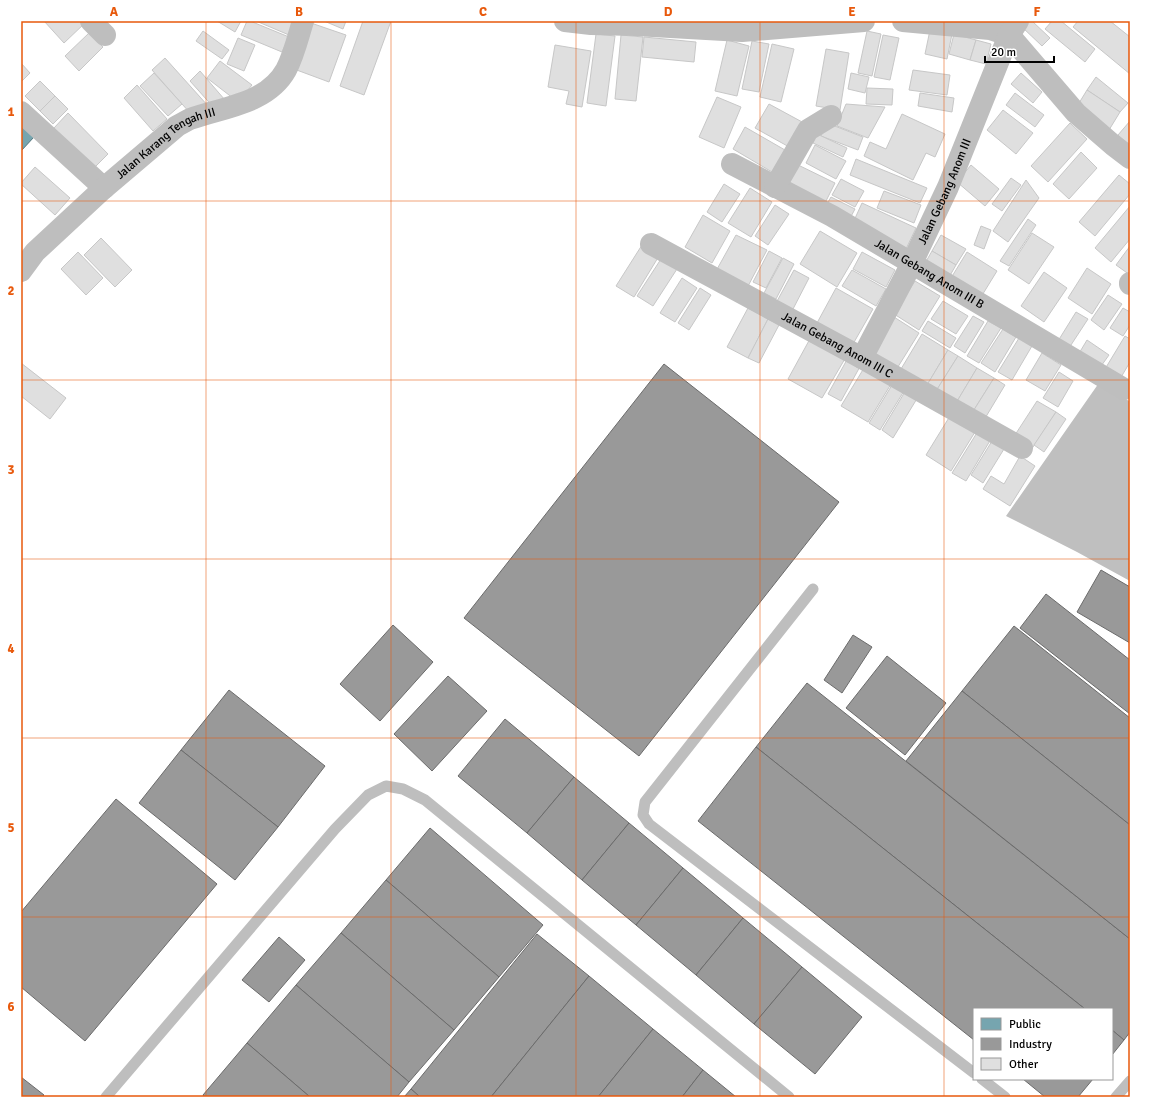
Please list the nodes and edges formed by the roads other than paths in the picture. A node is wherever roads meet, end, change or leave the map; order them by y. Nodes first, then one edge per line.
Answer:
1 (303, 21) edge
2 (565, 21) edge
3 (864, 21) edge
4 (903, 21) edge
5 (636, 23) edge
6 (1013, 28) edge
7 (21, 112) edge
8 (831, 116) dead end
9 (1130, 158) edge
10 (732, 164) dead end
11 (776, 187) junction
12 (104, 188) junction
13 (651, 244) dead end
14 (912, 263) junction
15 (21, 271) edge
16 (862, 358) junction
17 (1124, 389) dead end
18 (1022, 448) dead end
19 (813, 589) dead end
20 (973, 1072) edge
21 (983, 1080) edge
22 (1130, 1080) edge
23 (106, 1097) edge
24 (789, 1097) edge
25 (1005, 1097) edge
26 (1116, 1097) edge

1 - 12 street, Jalan Karang Tengah III
2 - 5 street
3 - 5 street
4 - 6 street
6 - 9 street
6 - 14 street, Jalan Gebang Anom III
7 - 12 street
8 - 11 street
10 - 11 street, Jalan Gebang Anom III B
11 - 14 street, Jalan Gebang Anom III B
12 - 15 street, Jalan Karang Tengah III
13 - 16 street, Jalan Gebang Anom III C
14 - 16 street, Jalan Gebang Anom III
14 - 17 street, Jalan Gebang Anom III B
16 - 18 street, Jalan Gebang Anom III C
19 - 20 lane
21 - 25 lane
22 - 26 lane
23 - 24 lane

